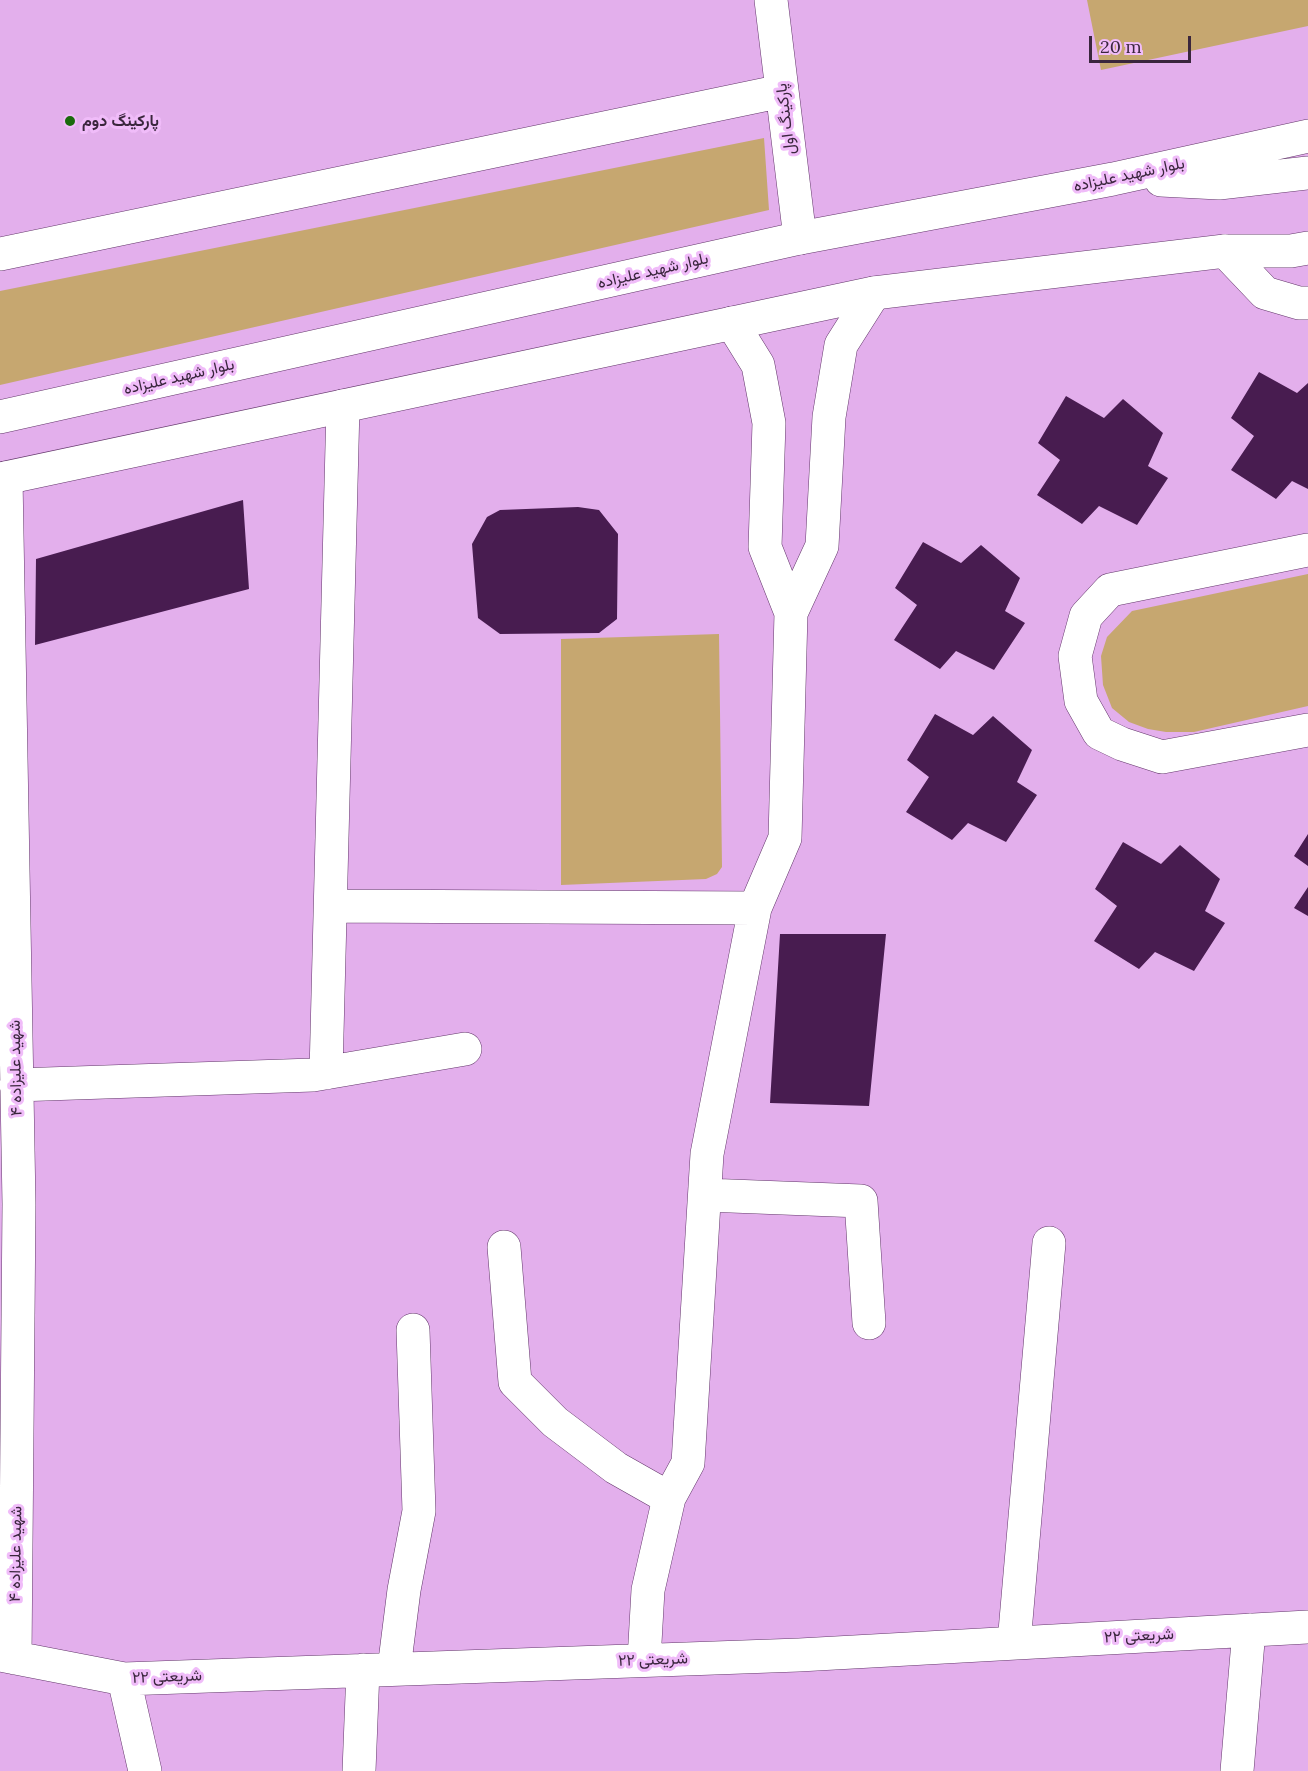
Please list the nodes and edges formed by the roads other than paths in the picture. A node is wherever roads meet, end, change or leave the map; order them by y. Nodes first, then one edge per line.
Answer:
1 (771, 0) edge
2 (782, 91) junction
3 (1308, 136) edge
4 (1308, 173) edge
5 (1113, 179) junction
6 (1308, 232) edge
7 (800, 238) junction
8 (1308, 248) edge
9 (1225, 251) junction
10 (0, 254) edge
11 (874, 293) junction
12 (1308, 303) edge
13 (732, 323) junction
14 (343, 406) junction
15 (0, 417) edge
16 (3, 478) edge
17 (1308, 550) edge
18 (791, 613) junction
19 (1308, 730) edge
20 (331, 906) junction
21 (755, 908) junction
22 (465, 1049) dead end
23 (326, 1073) junction
24 (16, 1085) junction
25 (705, 1195) junction
26 (9, 1206) edge
27 (1049, 1243) dead end
28 (504, 1247) dead end
29 (868, 1323) dead end
30 (413, 1330) dead end
31 (669, 1498) junction
32 (1308, 1627) edge
33 (1248, 1630) junction
34 (1014, 1643) junction
35 (7, 1656) edge
36 (644, 1660) junction
37 (379, 1670) junction
38 (124, 1679) junction
39 (145, 1771) edge
40 (359, 1771) edge
41 (1237, 1771) edge

1 - 2 street, پارکینگ اول
2 - 7 street, پارکینگ اول
2 - 10 street
3 - 5 street, بلوار شهید علیزاده
4 - 5 street
5 - 7 street, بلوار شهید علیزاده
6 - 9 street
7 - 15 street, بلوار شهید علیزاده
8 - 9 street
9 - 11 street
9 - 12 street
11 - 13 street
11 - 18 street
13 - 14 street
13 - 18 street
14 - 16 street
14 - 20 street
16 - 24 street, شهید علیزاده ۴
17 - 19 street
18 - 21 street
20 - 21 street
20 - 23 street
21 - 25 street
22 - 23 street
23 - 24 street
24 - 26 street, شهید علیزاده ۴
25 - 29 street
25 - 31 street
26 - 35 street, شهید علیزاده ۴
27 - 34 street
28 - 31 street
30 - 37 street
31 - 36 street
32 - 33 street, شریعتی ۲۲
33 - 34 street, شریعتی ۲۲
33 - 41 street
34 - 36 street, شریعتی ۲۲
35 - 38 street, شریعتی ۲۲
36 - 37 street, شریعتی ۲۲
37 - 38 street, شریعتی ۲۲
37 - 40 street
38 - 39 street

